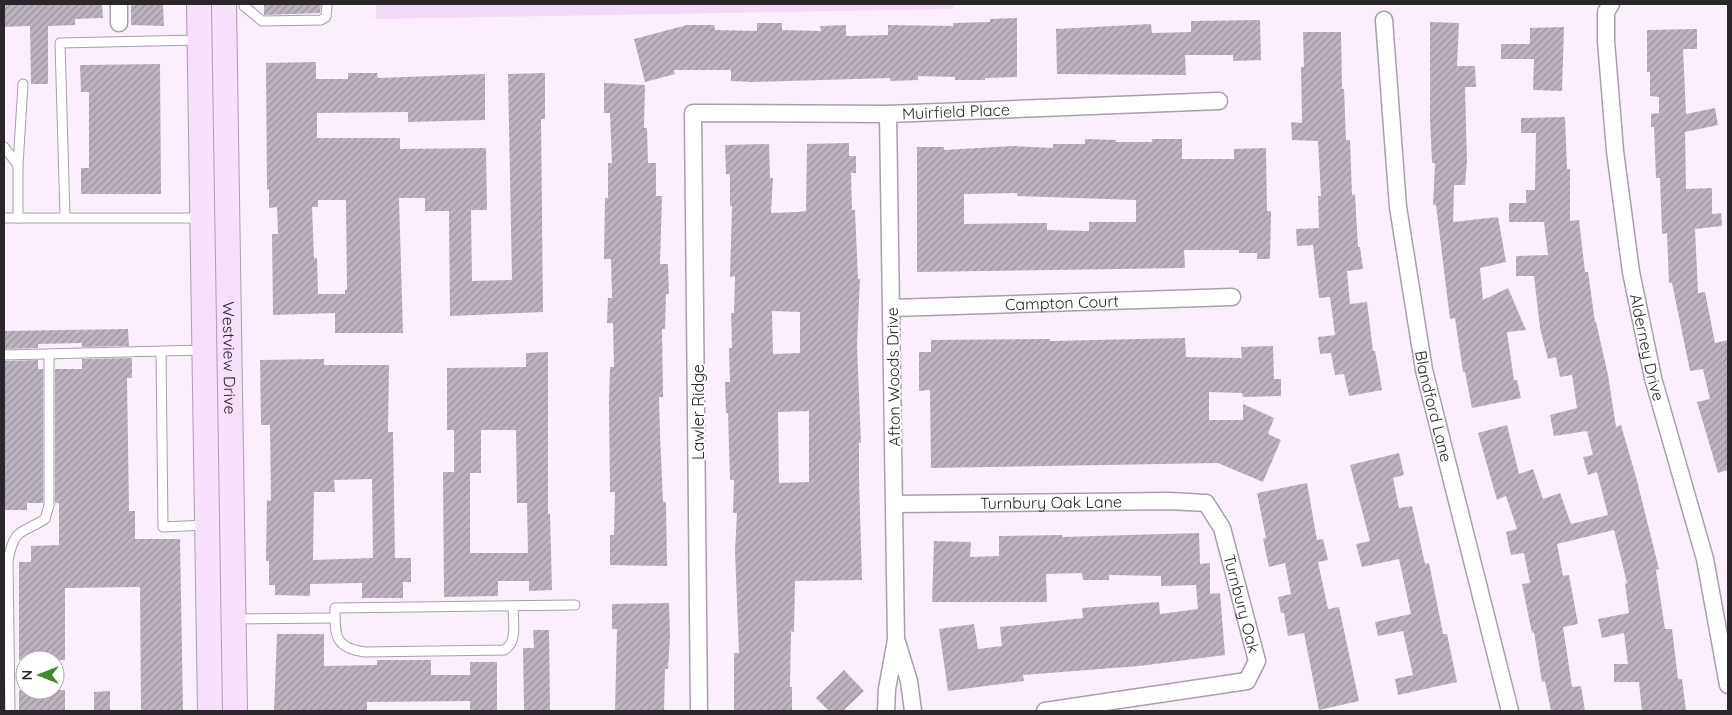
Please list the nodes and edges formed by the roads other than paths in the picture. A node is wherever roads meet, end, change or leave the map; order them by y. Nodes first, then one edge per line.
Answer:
1 (119, 4) edge
2 (199, 4) edge
3 (327, 4) edge
4 (1611, 4) edge
5 (234, 5) edge
6 (1384, 20) dead end
7 (119, 23) dead end
8 (200, 40) junction
9 (23, 84) dead end
10 (1219, 100) dead end
11 (693, 113) joint
12 (888, 114) junction
13 (4, 146) edge
14 (18, 165) junction
15 (64, 217) junction
16 (4, 218) edge
17 (18, 218) junction
18 (203, 218) junction
19 (1232, 297) dead end
20 (892, 308) junction
21 (228, 329) junction
22 (204, 339) junction
23 (161, 352) junction
24 (4, 355) edge
25 (49, 355) junction
26 (1206, 503) joint
27 (896, 504) junction
28 (206, 525) junction
29 (575, 605) dead end
30 (513, 606) junction
31 (223, 611) junction
32 (335, 618) junction
33 (896, 640) junction
34 (1728, 685) edge
35 (10, 711) edge
36 (210, 711) edge
37 (235, 711) edge
38 (700, 711) edge
39 (886, 711) edge
40 (913, 711) edge
41 (1045, 711) edge
42 (1510, 711) edge

1 - 7 street
2 - 8 main road, Westview Drive
3 - 5 lane
4 - 34 street, Alderney Drive
5 - 21 main road, Westview Drive
6 - 42 street, Blandford Lane
8 - 15 lane
8 - 18 main road, Westview Drive
9 - 14 lane
10 - 12 street, Muirfield Place
11 - 12 street, Muirfield Place
11 - 38 street, Lawler Ridge
12 - 20 street, Afton Woods Drive
13 - 14 lane
14 - 17 lane
15 - 17 lane
15 - 18 lane
16 - 17 lane
18 - 22 main road, Westview Drive
19 - 20 street, Campton Court
20 - 27 street, Afton Woods Drive
21 - 22 main road
21 - 31 main road, Westview Drive
22 - 23 lane
22 - 28 main road, Westview Drive
23 - 25 lane
23 - 28 lane
24 - 25 lane
25 - 35 lane
26 - 27 street, Turnbury Oak Lane
26 - 41 street, Turnbury Oak
27 - 33 street, Afton Woods Drive
28 - 31 main road, Westview Drive
29 - 30 lane
30 - 32 lane
30 - 32 lane
31 - 32 lane
31 - 36 main road, Westview Drive
31 - 37 main road, Westview Drive
33 - 39 street, Afton Woods Drive
33 - 40 street, Afton Woods Drive

